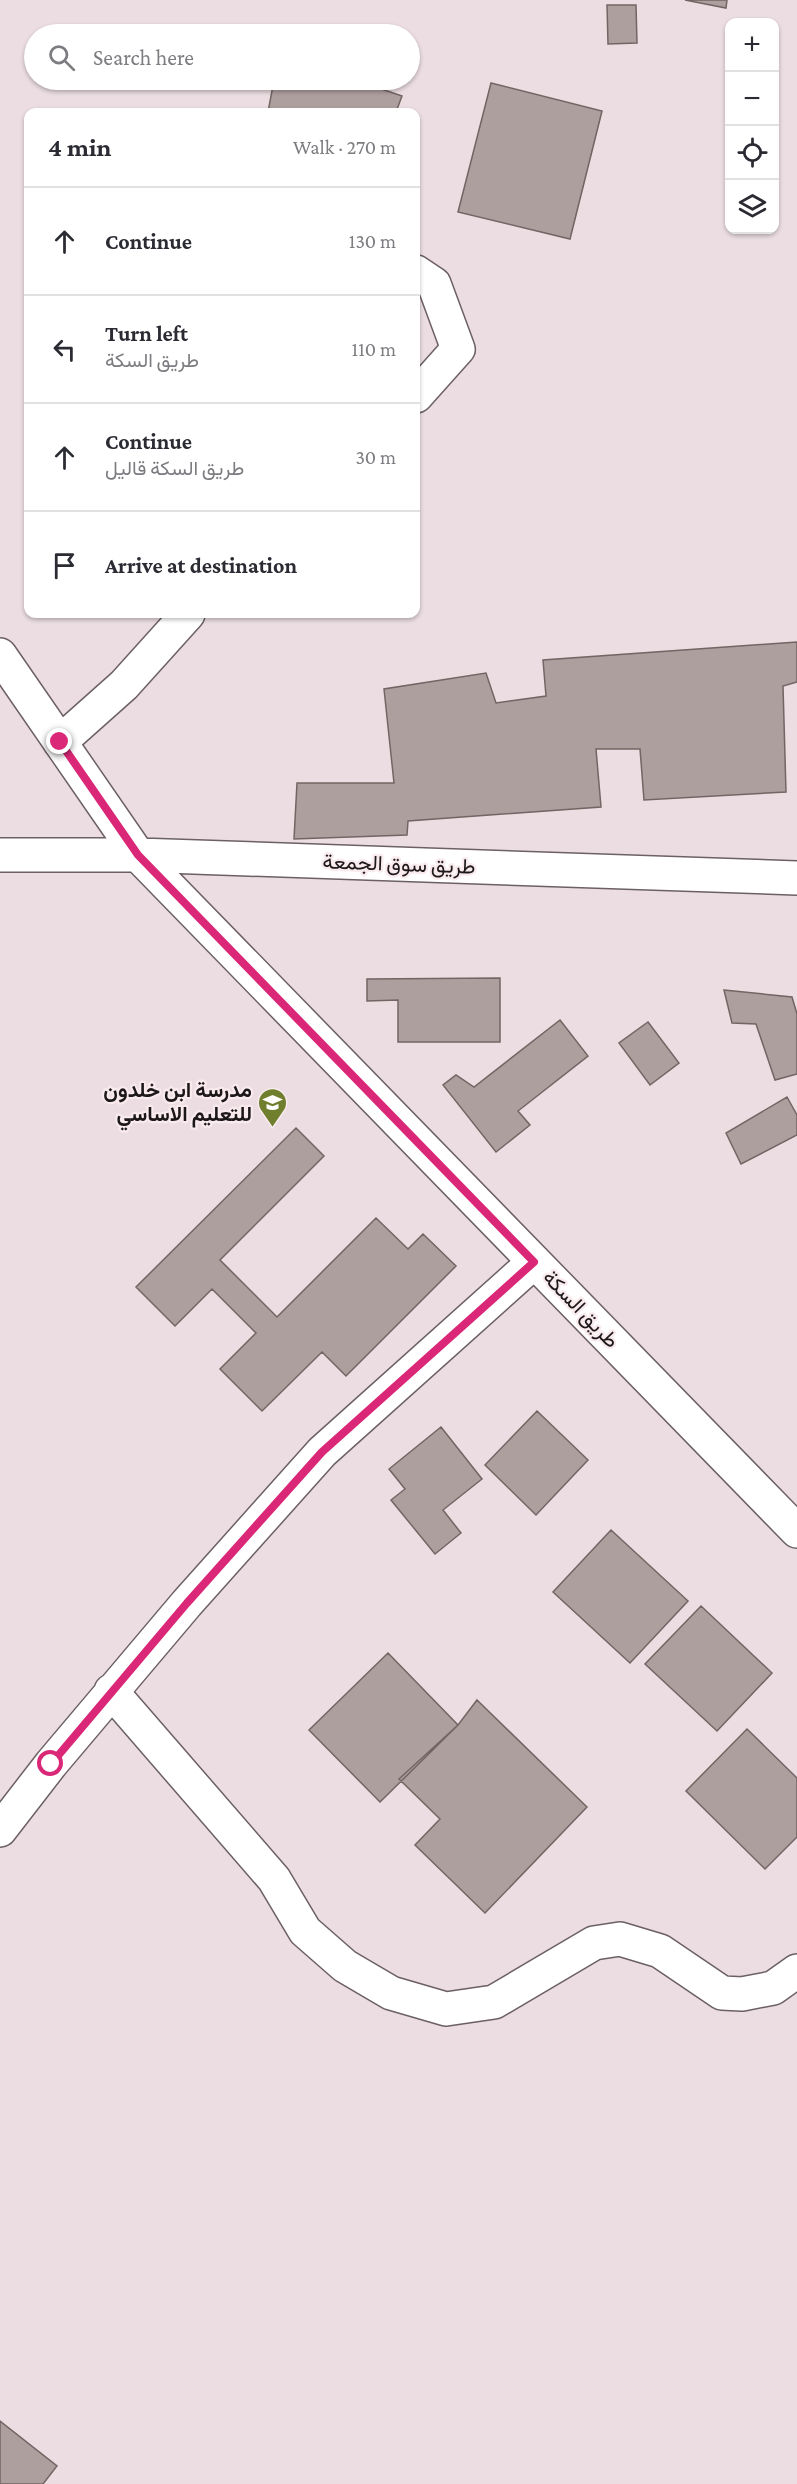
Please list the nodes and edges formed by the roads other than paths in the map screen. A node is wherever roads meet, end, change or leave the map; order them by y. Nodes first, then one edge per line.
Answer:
1 (420, 275) edge
2 (420, 392) edge
3 (184, 618) edge
4 (0, 655) edge
5 (60, 742) junction
6 (0, 855) edge
7 (138, 855) junction
8 (797, 878) edge
9 (534, 1262) junction
10 (797, 1531) edge
11 (111, 1691) junction
12 (0, 1830) edge
13 (797, 1971) edge

1 - 2 main road
3 - 5 main road
4 - 5 main road, طريق السكة
5 - 7 main road, طريق السكة
6 - 7 main road, طريق سوق الجمعة
7 - 8 main road, طريق سوق الجمعة
7 - 9 main road, طريق السكة
9 - 10 main road, طريق السكة
9 - 11 main road
11 - 12 main road
11 - 13 main road

